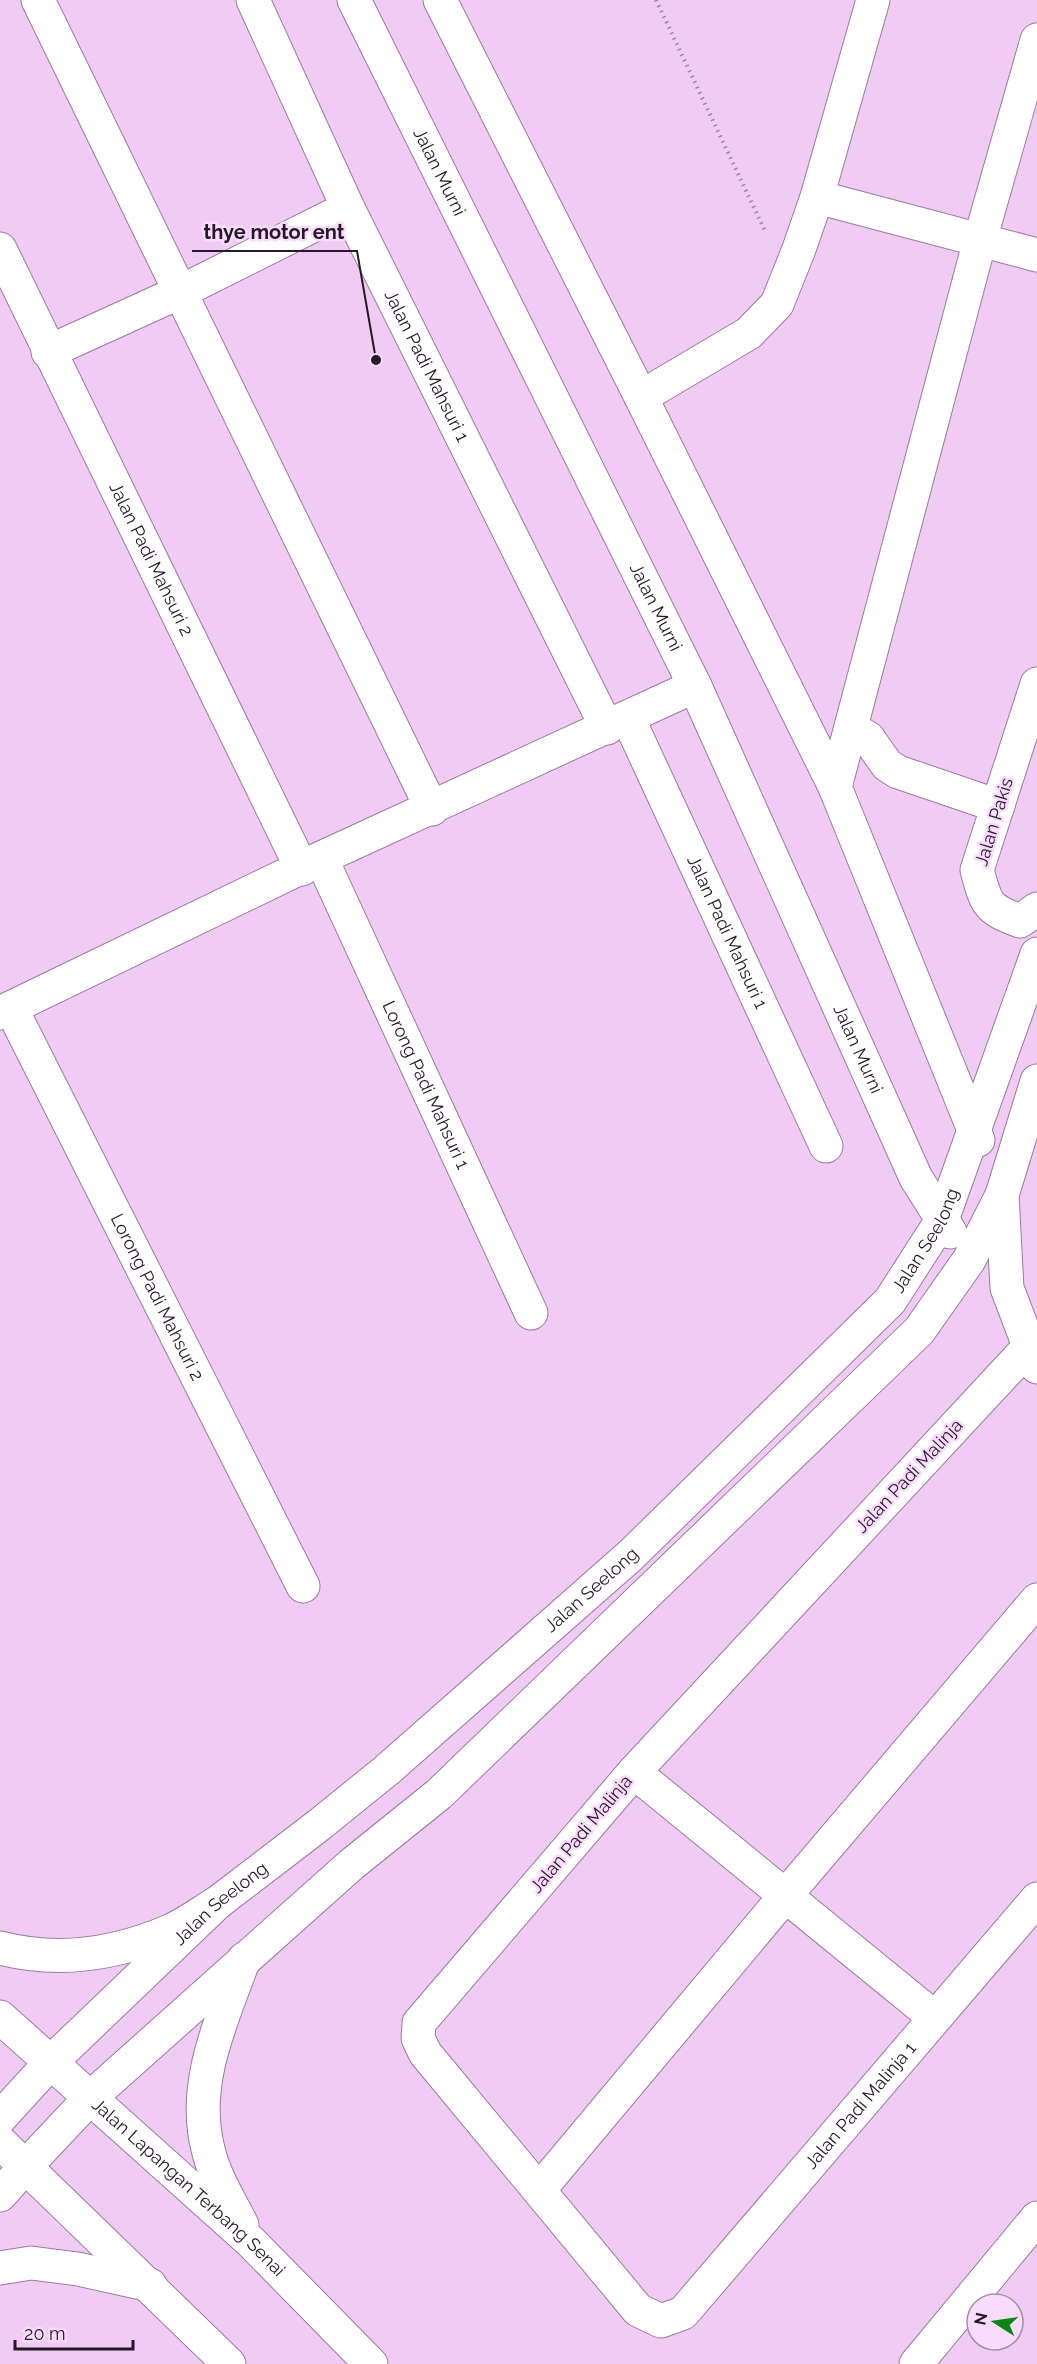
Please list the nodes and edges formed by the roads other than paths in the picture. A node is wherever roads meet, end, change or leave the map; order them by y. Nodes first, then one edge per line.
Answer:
1 (38, 0) edge
2 (253, 0) edge
3 (354, 0) edge
4 (440, 0) edge
5 (873, 0) edge
6 (1037, 40) edge
7 (817, 197) junction
8 (348, 208) junction
9 (980, 240) junction
10 (0, 249) edge
11 (1037, 255) edge
12 (180, 292) junction
13 (48, 352) junction
14 (641, 397) junction
15 (1037, 684) edge
16 (695, 687) junction
17 (618, 723) junction
18 (851, 728) junction
19 (835, 787) junction
20 (998, 806) junction
21 (432, 809) junction
22 (311, 864) junction
23 (1037, 909) edge
24 (1037, 954) edge
25 (5, 1011) edge
26 (1037, 1081) edge
27 (975, 1131) junction
28 (825, 1146) dead end
29 (1002, 1195) junction
30 (942, 1220) junction
31 (969, 1260) junction
32 (1007, 1288) junction
33 (531, 1313) dead end
34 (1033, 1357) edge
35 (303, 1586) dead end
36 (1037, 1600) edge
37 (634, 1772) junction
38 (786, 1895) junction
39 (1037, 1899) edge
40 (217, 1903) junction
41 (0, 1948) edge
42 (244, 1959) junction
43 (0, 2017) edge
44 (934, 2017) junction
45 (51, 2062) junction
46 (91, 2097) junction
47 (0, 2118) edge
48 (0, 2142) edge
49 (26, 2166) junction
50 (539, 2190) junction
51 (0, 2195) edge
52 (1037, 2218) edge
53 (250, 2241) junction
54 (0, 2268) edge
55 (150, 2285) junction
56 (682, 2313) joint
57 (229, 2364) edge
58 (371, 2364) edge
59 (916, 2364) edge

1 - 12 main road
2 - 8 main road, Jalan Padi Mahsuri 1
3 - 16 main road, Jalan Murni
4 - 14 main road
5 - 7 main road
6 - 9 main road
7 - 9 main road
7 - 14 main road
8 - 12 main road
8 - 17 main road, Jalan Padi Mahsuri 1
9 - 11 main road
9 - 18 main road
10 - 13 main road, Jalan Padi Mahsuri 2
12 - 13 main road
12 - 21 main road
13 - 22 main road, Jalan Padi Mahsuri 2
14 - 19 main road
15 - 20 main road, Jalan Pakis
16 - 17 main road
16 - 30 main road, Jalan Murni
17 - 21 main road
17 - 28 main road, Jalan Padi Mahsuri 1
18 - 19 main road
18 - 20 main road
19 - 27 main road
20 - 23 main road, Jalan Pakis
21 - 22 main road
22 - 25 main road
22 - 33 main road, Lorong Padi Mahsuri 1
24 - 27 main road, Jalan Seelong
25 - 35 main road, Lorong Padi Mahsuri 2
26 - 29 main road
27 - 29 main road
27 - 30 main road, Jalan Seelong
29 - 31 main road
29 - 32 main road
30 - 31 main road, Jalan Murni
30 - 40 main road, Jalan Seelong
31 - 32 main road, Jalan Murni
31 - 42 main road
32 - 34 main road
34 - 37 main road, Jalan Padi Malinja
36 - 38 main road
37 - 38 main road
37 - 50 main road, Jalan Padi Malinja
38 - 44 main road
38 - 50 main road
39 - 44 main road, Jalan Padi Malinja 1
40 - 41 main road
40 - 45 main road, Jalan Seelong
42 - 46 main road
42 - 53 main road
43 - 45 main road, Jalan Lapangan Terbang Senai
44 - 56 main road, Jalan Padi Malinja 1
45 - 46 main road, Jalan Lapangan Terbang Senai
45 - 47 main road, Jalan Seelong
46 - 49 main road
46 - 53 main road, Jalan Lapangan Terbang Senai
48 - 49 main road
49 - 51 main road
49 - 55 main road
50 - 56 main road, Jalan Padi Malinja
52 - 59 main road
53 - 58 main road, Jalan Lapangan Terbang Senai
54 - 55 main road
55 - 57 main road

